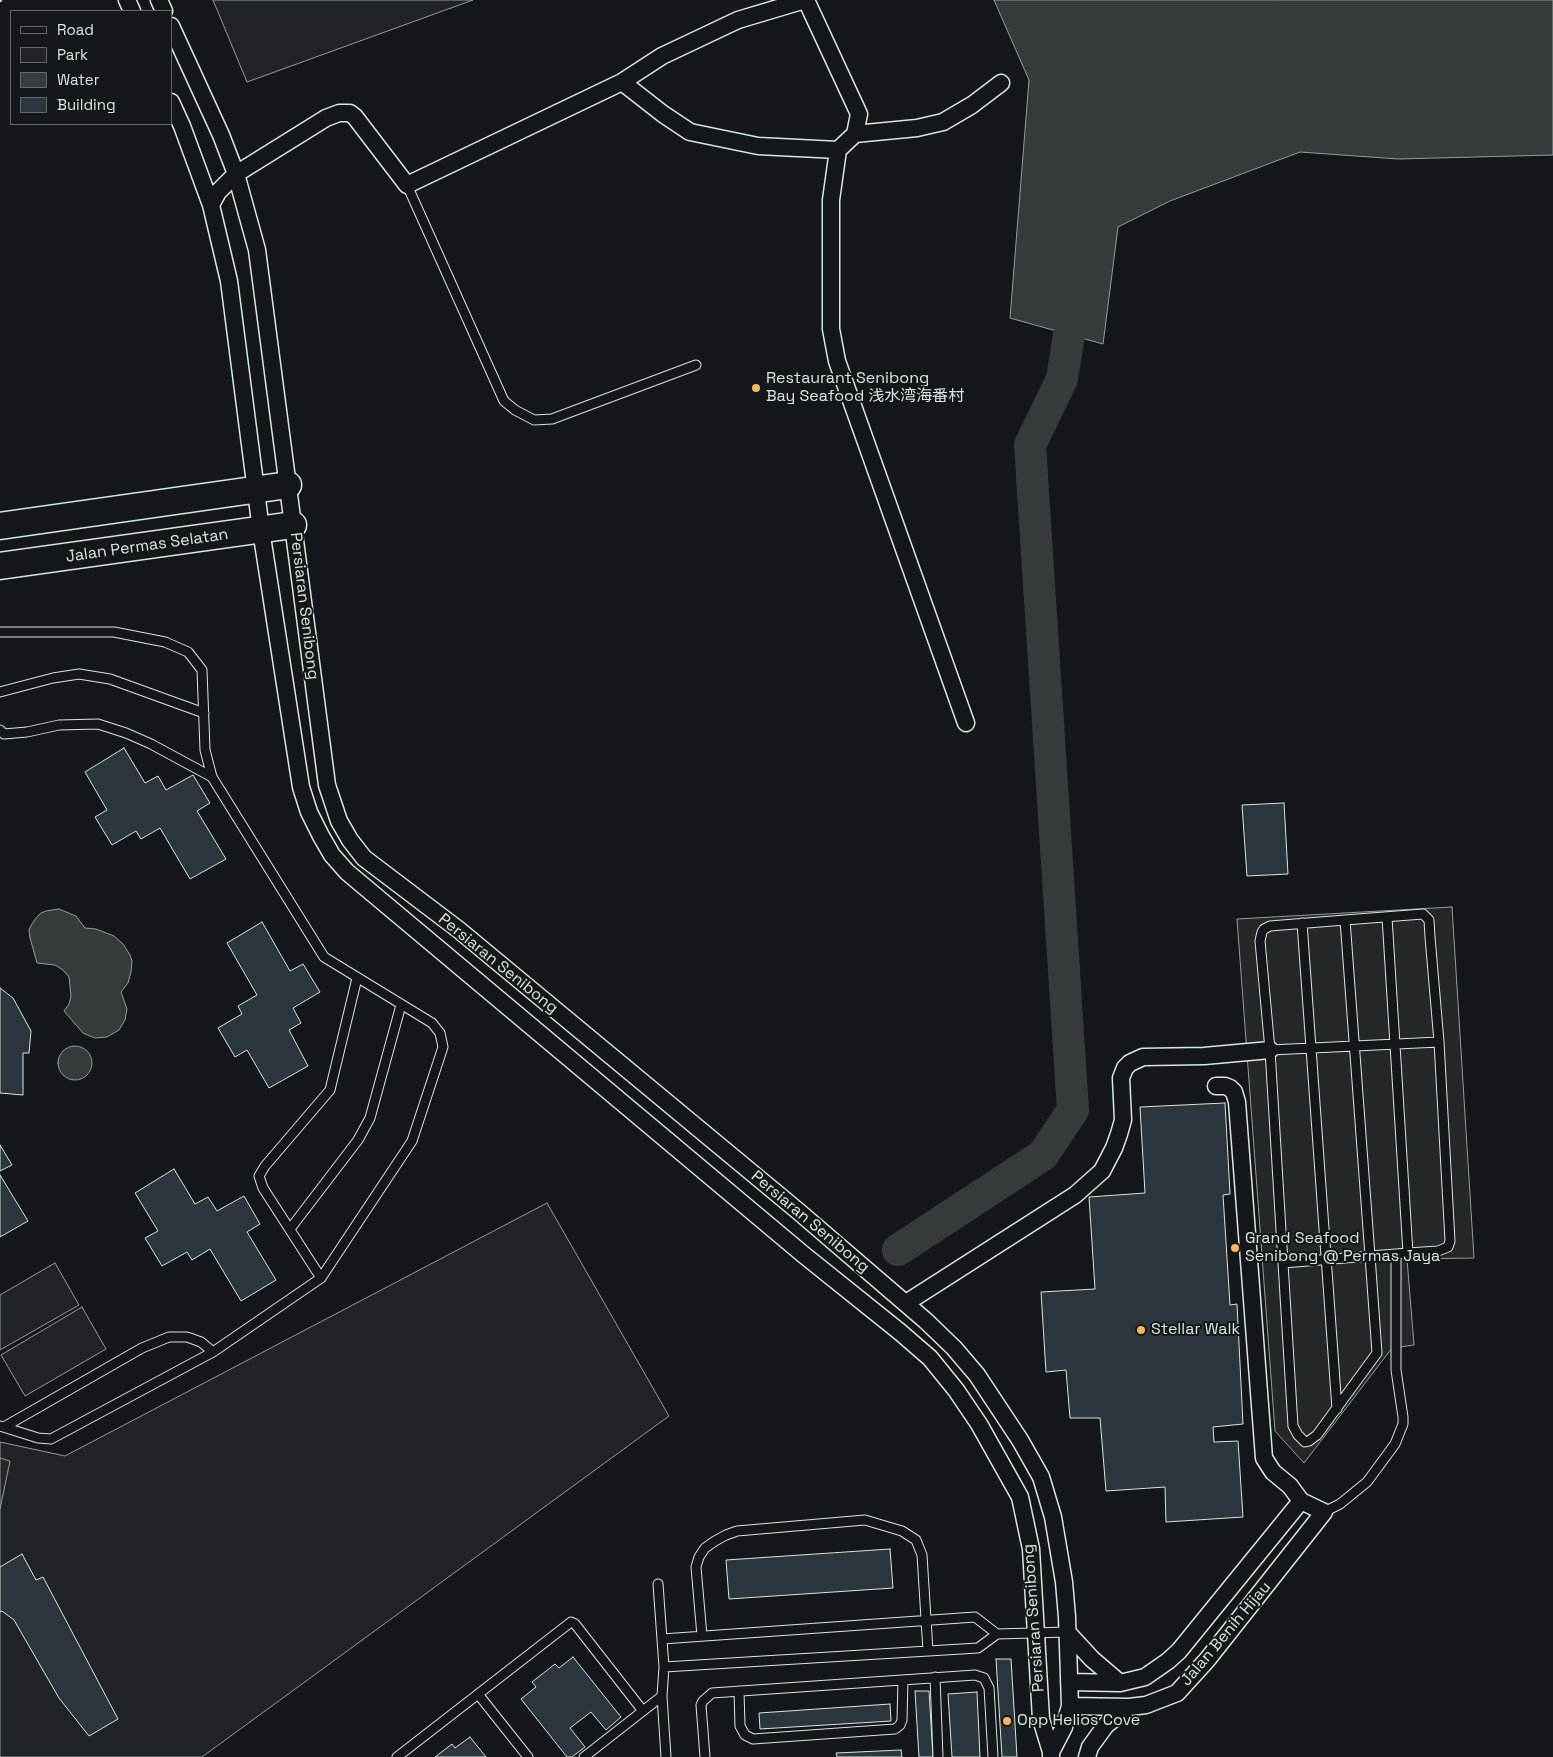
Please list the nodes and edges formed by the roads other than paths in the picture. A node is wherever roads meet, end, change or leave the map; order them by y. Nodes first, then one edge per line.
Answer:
1 (805, 0) edge
2 (172, 28) edge
3 (622, 82) junction
4 (1001, 83) dead end
5 (172, 104) edge
6 (855, 134) junction
7 (838, 150) junction
8 (236, 174) junction
9 (407, 185) junction
10 (211, 205) junction
11 (696, 365) dead end
12 (288, 485) junction
13 (256, 490) junction
14 (293, 525) junction
15 (0, 526) edge
16 (261, 530) junction
17 (0, 566) edge
18 (0, 632) edge
19 (0, 692) edge
20 (204, 713) junction
21 (966, 723) dead end
22 (0, 730) edge
23 (212, 777) junction
24 (1387, 917) junction
25 (1345, 920) junction
26 (1302, 923) junction
27 (357, 978) junction
28 (401, 1004) junction
29 (1439, 1042) junction
30 (1395, 1044) junction
31 (1354, 1046) junction
32 (1311, 1048) junction
33 (1270, 1050) junction
34 (1216, 1086) dead end
35 (290, 1229) junction
36 (1408, 1253) junction
37 (1396, 1254) junction
38 (1370, 1256) junction
39 (1326, 1260) junction
40 (1283, 1263) junction
41 (321, 1278) junction
42 (902, 1299) junction
43 (213, 1352) junction
44 (1337, 1409) junction
45 (2, 1427) edge
46 (1301, 1501) junction
47 (1324, 1512) junction
48 (658, 1584) dead end
49 (926, 1620) junction
50 (1036, 1632) junction
51 (1068, 1632) junction
52 (997, 1634) junction
53 (702, 1636) junction
54 (662, 1639) junction
55 (928, 1651) junction
56 (664, 1667) junction
57 (936, 1676) junction
58 (903, 1680) junction
59 (1069, 1682) junction
60 (1120, 1683) junction
61 (739, 1690) junction
62 (478, 1694) junction
63 (662, 1696) junction
64 (1070, 1706) junction
65 (1129, 1707) junction
66 (643, 1711) junction
67 (1051, 1754) edge
68 (396, 1757) edge
69 (528, 1757) edge
70 (584, 1757) edge
71 (666, 1757) edge
72 (705, 1757) edge
73 (938, 1757) edge
74 (993, 1757) edge
75 (1086, 1757) edge

1 - 3 street
1 - 6 street
2 - 8 street, Persiaran Senibong
3 - 7 street
3 - 9 street
4 - 6 street
5 - 10 street, Persiaran Senibong
6 - 7 street
7 - 21 street
8 - 9 street
8 - 10 street
8 - 12 street, Persiaran Senibong
9 - 11 lane
10 - 13 street, Persiaran Senibong
12 - 13 main road
12 - 14 street, Persiaran Senibong
13 - 15 main road
13 - 16 street, Persiaran Senibong
14 - 16 main road, Jalan Permas Selatan
14 - 42 street, Persiaran Senibong
16 - 17 main road, Jalan Permas Selatan
16 - 50 street, Persiaran Senibong
18 - 20 lane
19 - 20 lane
20 - 23 lane
22 - 23 lane
23 - 27 lane
24 - 25 lane
24 - 29 lane
24 - 30 lane
25 - 26 lane
25 - 31 lane
26 - 32 lane
26 - 33 lane
27 - 28 lane
27 - 35 lane
28 - 35 lane
28 - 41 lane
29 - 30 lane
29 - 36 lane
30 - 31 lane
30 - 36 lane
31 - 32 lane
31 - 38 lane
32 - 33 lane
32 - 39 lane
33 - 40 lane
33 - 42 street
34 - 46 street
35 - 41 lane
36 - 37 lane
37 - 38 lane
37 - 47 lane
38 - 39 lane
38 - 44 lane
39 - 40 lane
39 - 44 lane
40 - 44 lane
41 - 43 lane
42 - 51 street, Persiaran Senibong
43 - 45 lane
43 - 45 lane
46 - 47 street
46 - 60 street, Jalan Benih Hijau
47 - 65 street, Jalan Benih Hijau
48 - 54 lane
49 - 52 lane
49 - 53 lane
49 - 53 lane
49 - 55 lane
50 - 51 lane
50 - 52 lane
50 - 67 street, Persiaran Senibong
51 - 59 street, Persiaran Senibong
51 - 60 street
52 - 55 lane
53 - 54 lane
54 - 56 lane
55 - 56 lane
56 - 63 lane
57 - 58 lane
57 - 73 lane
57 - 74 lane
58 - 61 lane
58 - 61 lane
59 - 60 street, Jalan Benih Hijau
59 - 64 street, Persiaran Senibong
61 - 72 lane
62 - 66 lane
62 - 68 lane
62 - 69 lane
63 - 66 lane
63 - 71 lane
64 - 65 street, Jalan Benih Hijau
64 - 67 street, Persiaran Senibong
65 - 75 street
66 - 70 lane

